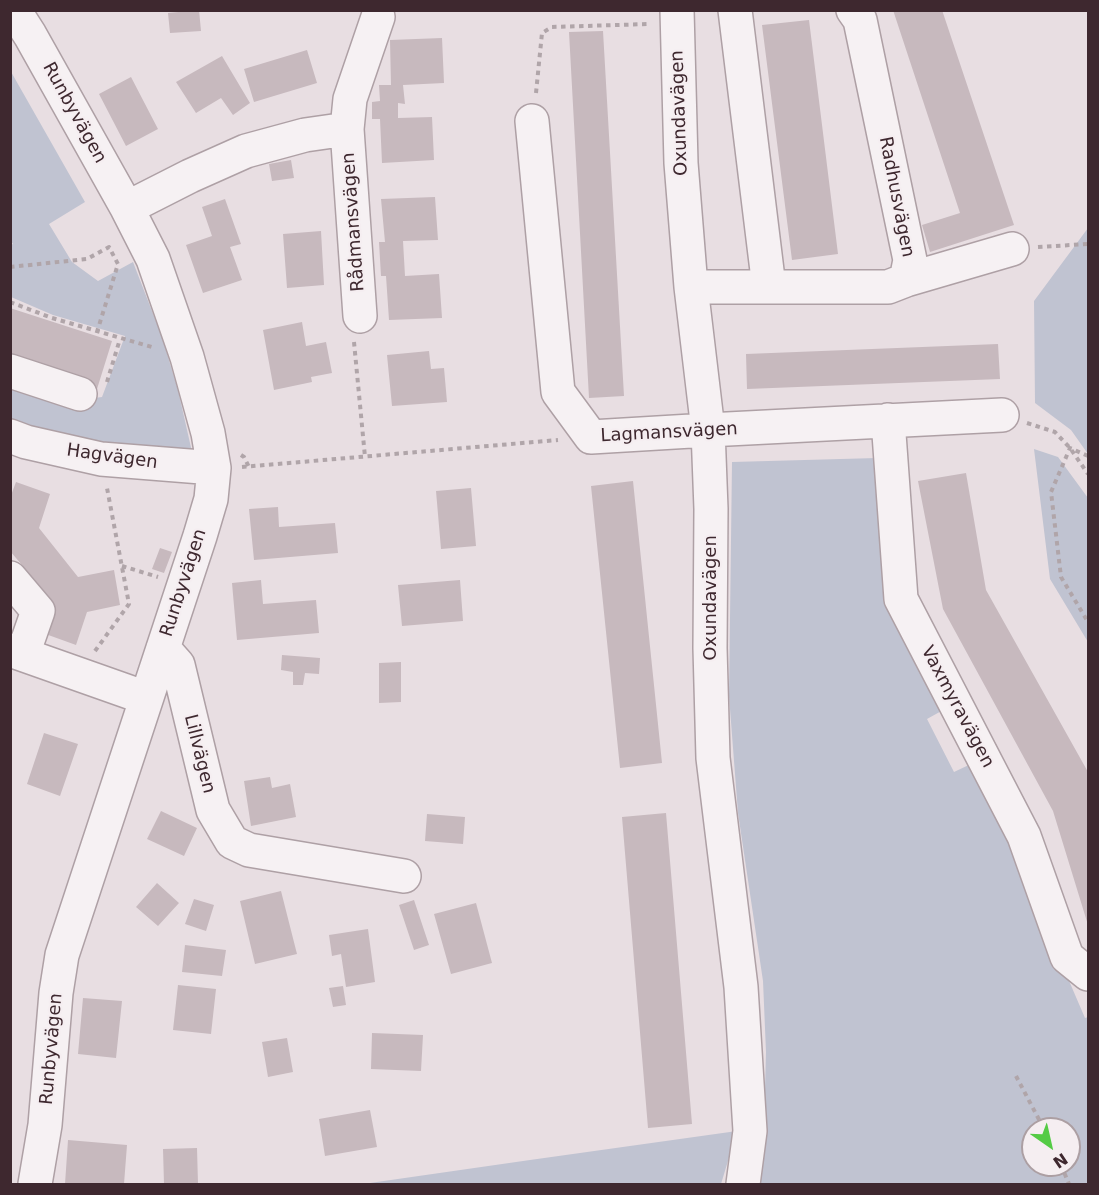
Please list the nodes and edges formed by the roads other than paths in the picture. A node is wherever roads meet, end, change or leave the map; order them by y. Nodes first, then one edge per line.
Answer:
1 (14, 10) edge
2 (735, 10) edge
3 (853, 10) edge
4 (378, 17) dead end
5 (677, 17) edge
6 (532, 121) road end
7 (347, 129) junction
8 (127, 208) junction
9 (1012, 249) road end
10 (906, 280) junction
11 (769, 287) junction
12 (691, 288) junction
13 (360, 316) road end
14 (10, 371) edge
15 (80, 394) road end
16 (1002, 415) road end
17 (888, 420) junction
18 (708, 430) junction
19 (10, 436) edge
20 (214, 468) junction
21 (10, 578) edge
22 (163, 648) junction
23 (17, 652) edge
24 (146, 698) junction
25 (404, 876) dead end
26 (1089, 974) edge
27 (35, 1185) edge
28 (743, 1185) edge

1 - 8 street, Runbyvägen
2 - 11 street
3 - 10 street, Radhusvägen
4 - 7 street, Rådmansvägen
5 - 12 street, Oxundavägen
6 - 18 street, Lagmansvägen
7 - 8 street, Rådmansvägen
7 - 13 street, Rådmansvägen
8 - 20 street, Runbyvägen
9 - 10 street
10 - 11 street, Radhusvägen
11 - 12 street, Radhusvägen
12 - 18 street, Oxundavägen
14 - 15 street
16 - 17 street, Lagmansvägen
17 - 18 street, Lagmansvägen
17 - 26 street, Vaxmyravägen
18 - 28 street, Oxundavägen
19 - 20 street, Hagvägen
20 - 22 street, Runbyvägen
21 - 23 street
22 - 24 street, Runbyvägen
22 - 25 street, Lillvägen
23 - 24 street
24 - 27 street, Runbyvägen

